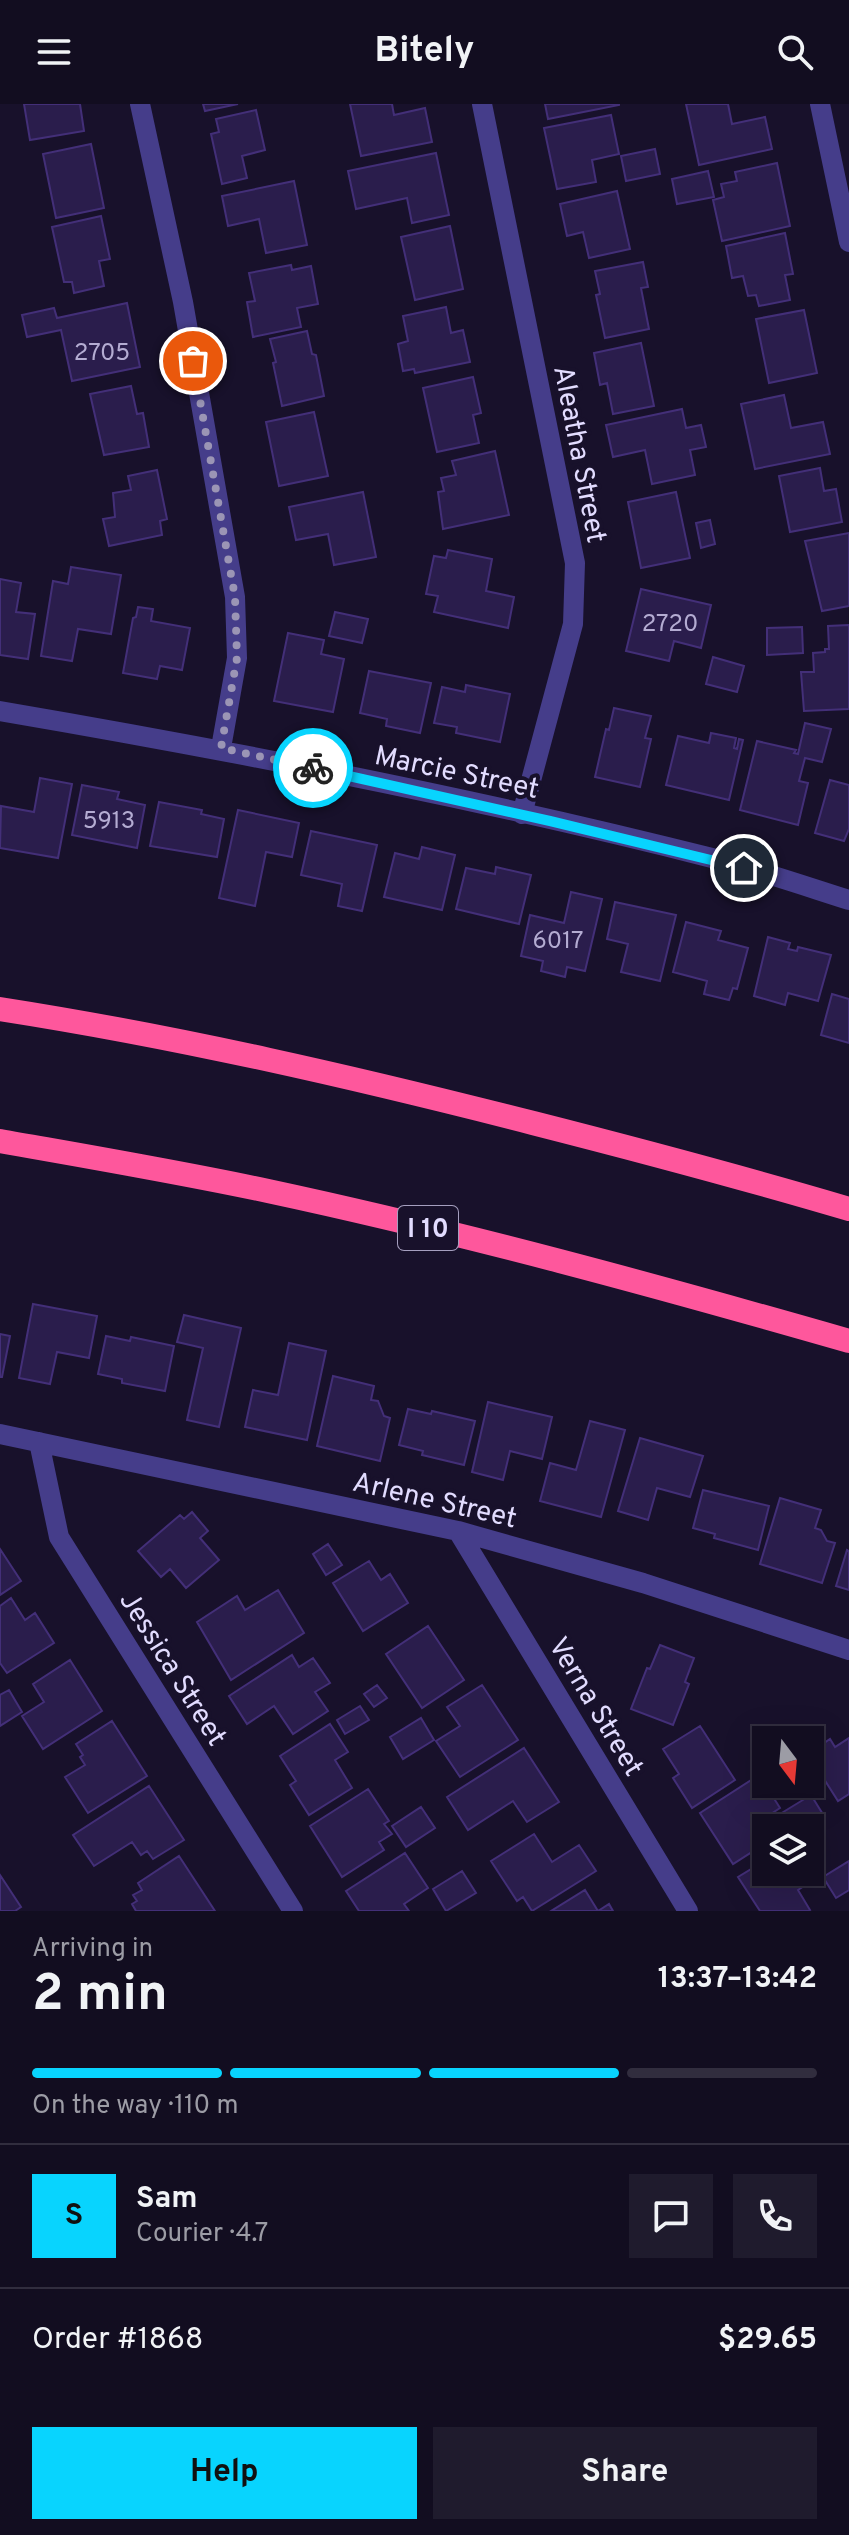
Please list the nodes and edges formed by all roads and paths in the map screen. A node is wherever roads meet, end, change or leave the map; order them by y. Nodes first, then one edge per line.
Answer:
1 (140, 104) edge
2 (482, 104) edge
3 (820, 104) edge
4 (849, 242) edge
5 (0, 711) edge
6 (221, 748) junction
7 (522, 814) junction
8 (849, 900) edge
9 (0, 1009) edge
10 (0, 1141) edge
11 (849, 1209) edge
12 (849, 1341) edge
13 (0, 1434) edge
14 (39, 1442) junction
15 (458, 1531) junction
16 (849, 1650) edge
17 (293, 1911) edge
18 (688, 1911) edge

1 - 6 street
2 - 7 street, Aleatha Street
3 - 4 street
5 - 6 street, Marcie Street
6 - 7 street, Marcie Street
7 - 8 street, Marcie Street
9 - 11 highway
10 - 12 highway, I 10
13 - 14 street, Arlene Street
14 - 15 street, Arlene Street
14 - 17 street, Jessica Street
15 - 16 street, Arlene Street
15 - 18 street, Verna Street

